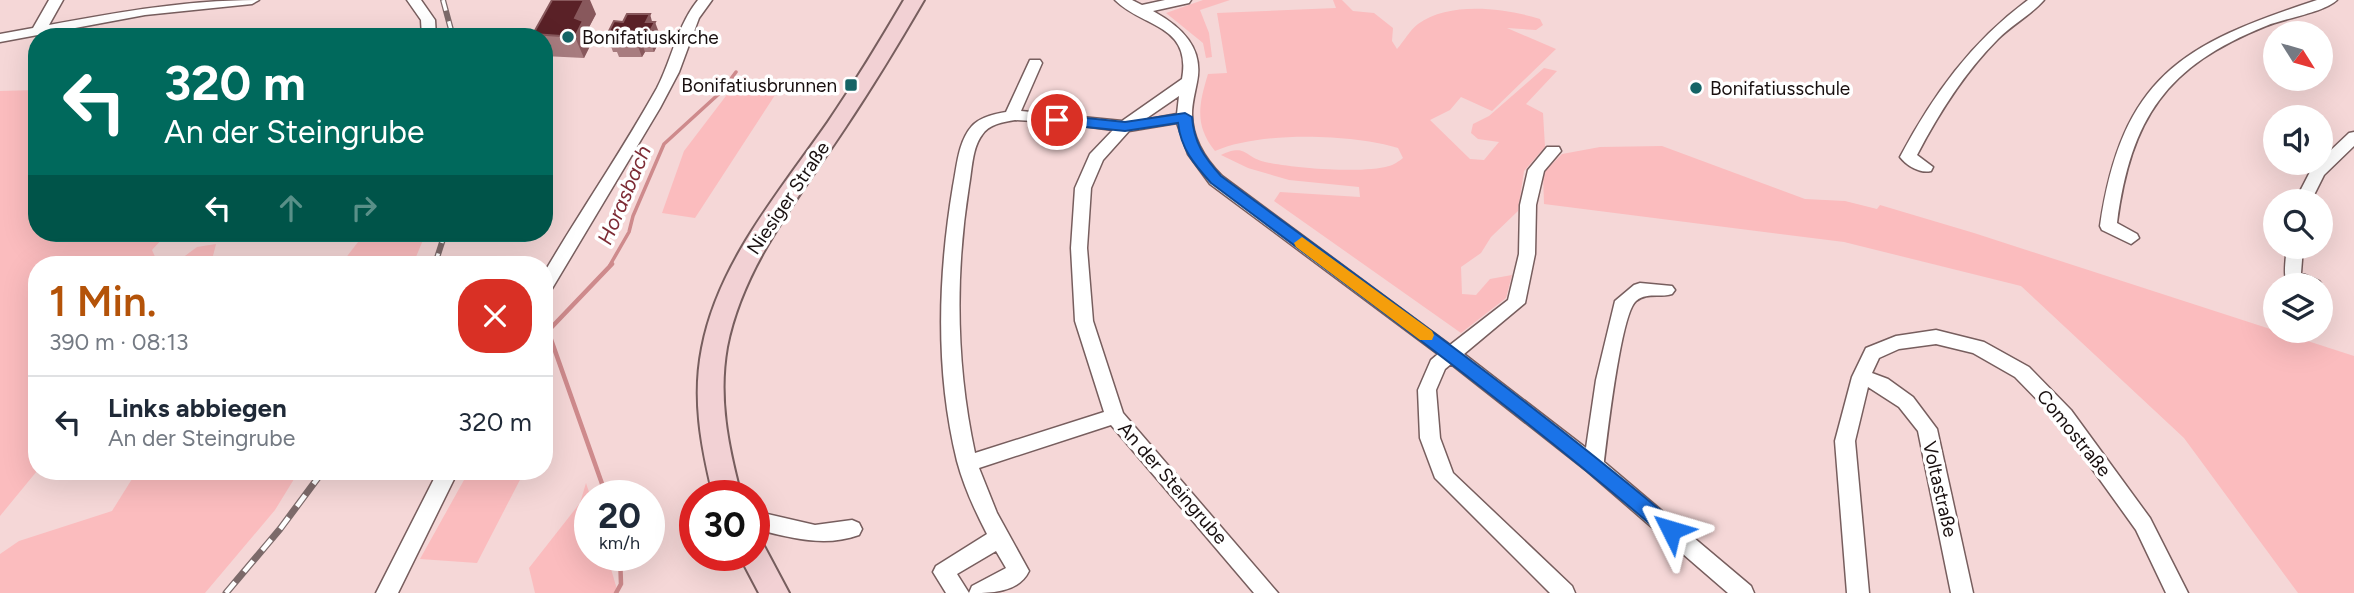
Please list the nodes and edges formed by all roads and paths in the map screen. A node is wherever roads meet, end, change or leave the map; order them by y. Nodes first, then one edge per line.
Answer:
1 (56, 0) edge
2 (252, 0) edge
3 (414, 0) edge
4 (705, 0) edge
5 (914, 0) edge
6 (1122, 0) edge
7 (1184, 0) edge
8 (2037, 0) edge
9 (2330, 0) edge
10 (1139, 10) junction
11 (39, 28) edge
12 (49, 28) edge
13 (428, 28) edge
14 (28, 32) edge
15 (0, 38) edge
16 (1035, 63) dead end
17 (1191, 80) junction
18 (1012, 115) junction
19 (1185, 117) junction
20 (1125, 126) junction
21 (2354, 137) edge
22 (1553, 151) dead end
23 (1925, 167) dead end
24 (2309, 189) edge
25 (2131, 238) dead end
26 (553, 273) edge
27 (1666, 290) dead end
28 (1451, 354) junction
29 (1861, 377) junction
30 (1115, 416) junction
31 (968, 463) junction
32 (1594, 465) junction
33 (444, 480) edge
34 (723, 480) edge
35 (770, 524) edge
36 (852, 529) dead end
37 (999, 538) junction
38 (762, 571) edge
39 (387, 593) edge
40 (774, 593) edge
41 (958, 593) edge
42 (980, 593) edge
43 (1267, 593) edge
44 (1564, 593) edge
45 (1743, 593) edge
46 (1858, 593) edge
47 (1962, 593) edge
48 (2177, 593) edge

1 - 11 street
2 - 12 street
3 - 13 street
4 - 26 street
5 - 34 main road, Niesiger Straße
6 - 10 street
7 - 10 street
8 - 23 street
9 - 25 street
10 - 17 street
14 - 15 street
16 - 18 street
17 - 19 street
17 - 20 street, An der Steingrube
18 - 20 street
18 - 31 street
19 - 20 street
19 - 28 street
20 - 30 street, An der Steingrube
21 - 24 street
22 - 28 street
27 - 32 street
28 - 32 street
28 - 44 street
29 - 46 street, Comostraße
29 - 47 street, Voltastraße
29 - 48 street, Comostraße
30 - 31 street
30 - 43 street, An der Steingrube
31 - 37 street
32 - 45 street
33 - 39 street
35 - 36 street
37 - 41 street
37 - 42 street
38 - 40 main road

